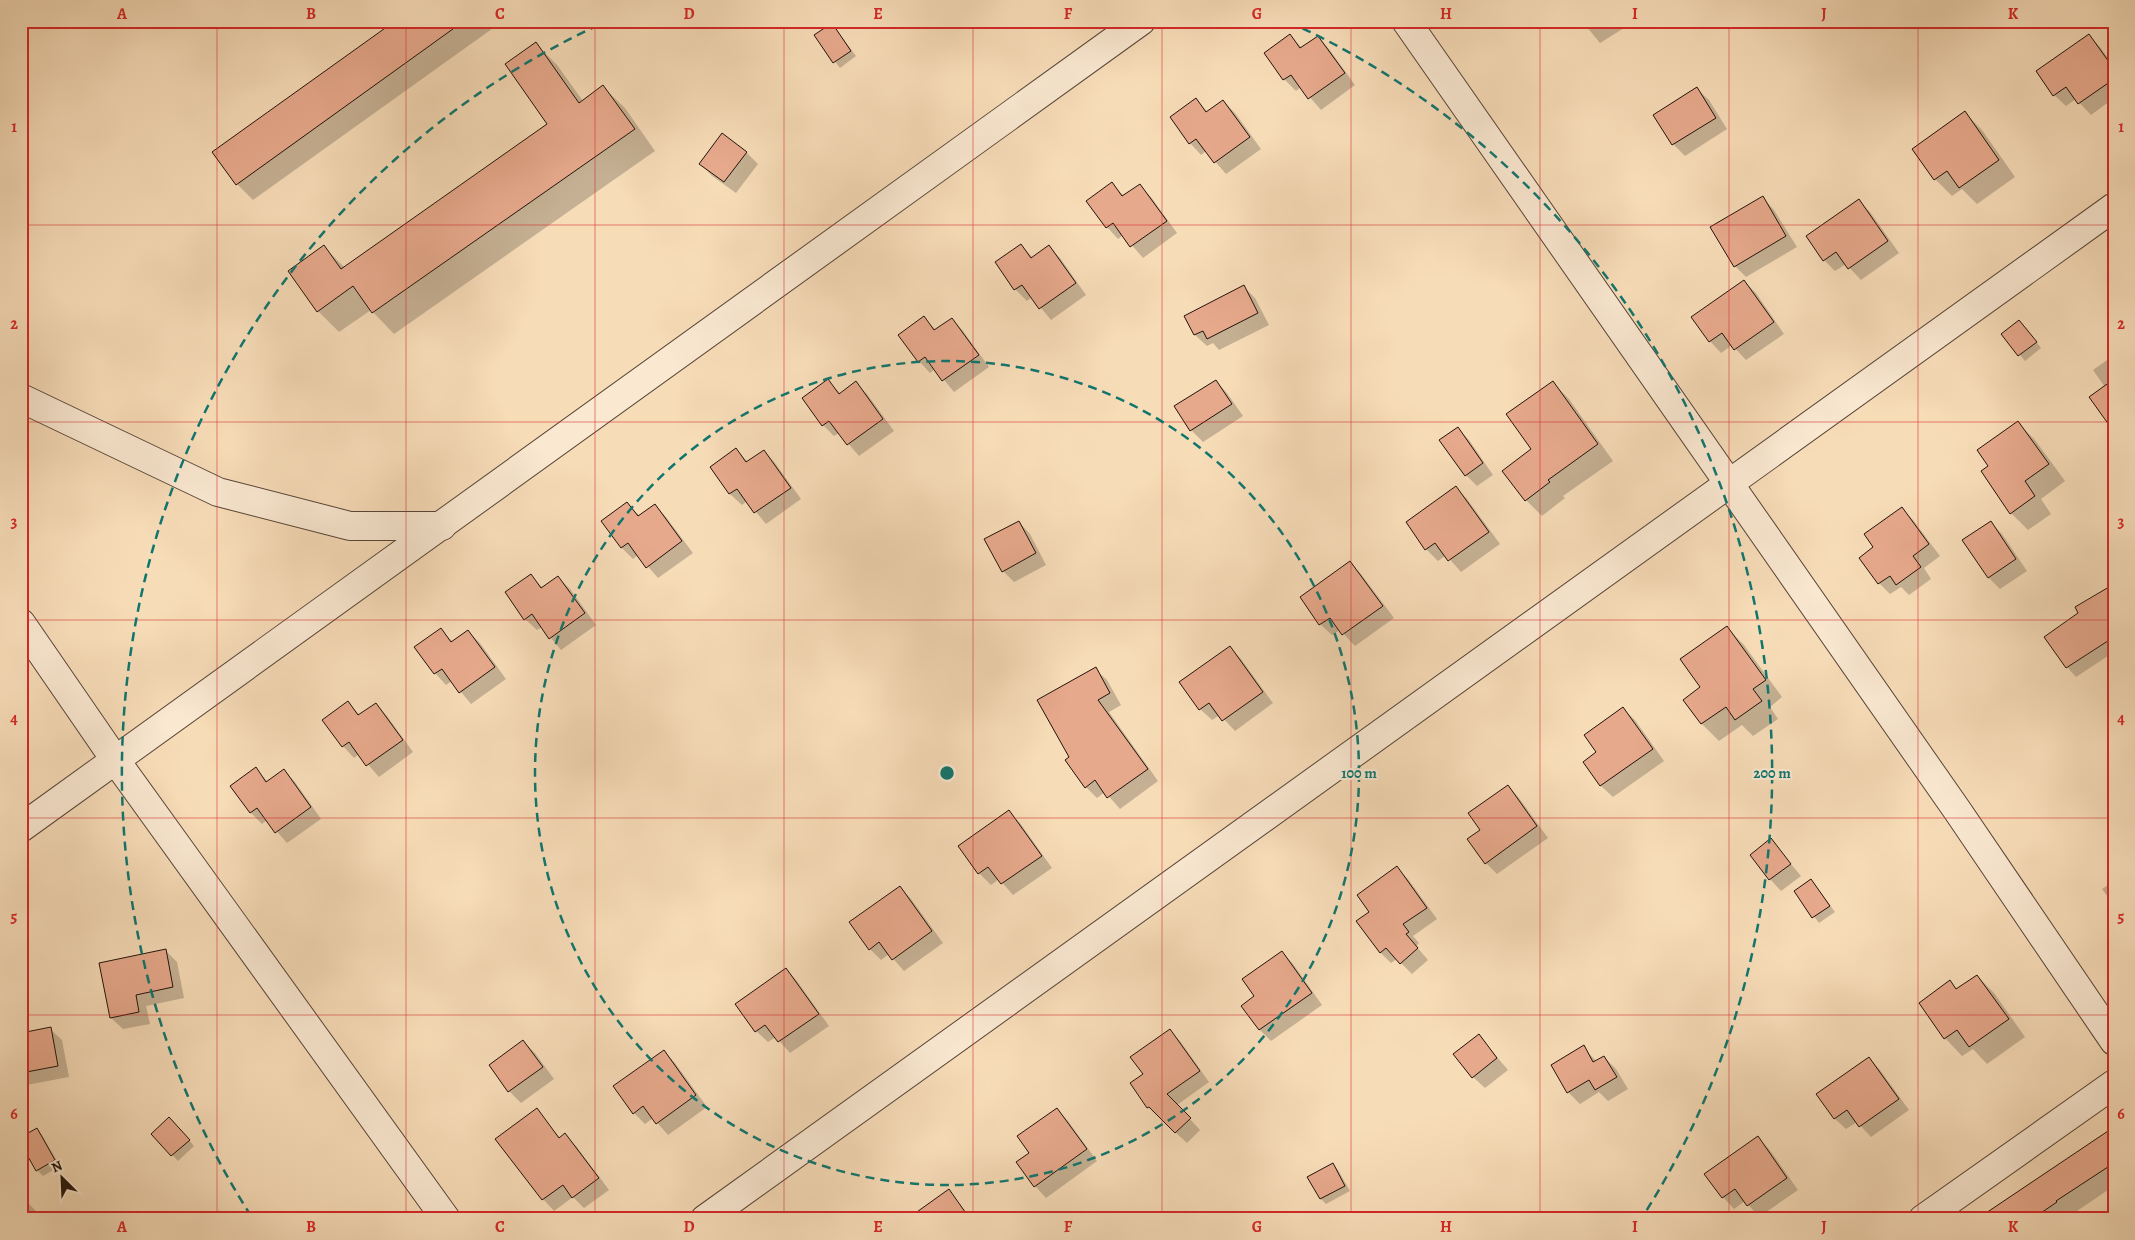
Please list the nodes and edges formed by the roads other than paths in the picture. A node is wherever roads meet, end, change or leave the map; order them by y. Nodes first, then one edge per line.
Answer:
1 (1141, 21) edge
2 (1406, 21) edge
3 (2114, 207) edge
4 (21, 398) edge
5 (1727, 483) junction
6 (442, 526) junction
7 (21, 623) edge
8 (116, 761) junction
9 (21, 828) edge
10 (2114, 1041) edge
11 (2114, 1084) edge
12 (446, 1219) edge
13 (705, 1219) edge
14 (1923, 1219) edge

1 - 6 street
2 - 5 street
3 - 5 street
4 - 6 street
5 - 10 street
5 - 13 street
6 - 8 street
7 - 8 street
8 - 9 street
8 - 12 street
11 - 14 street

